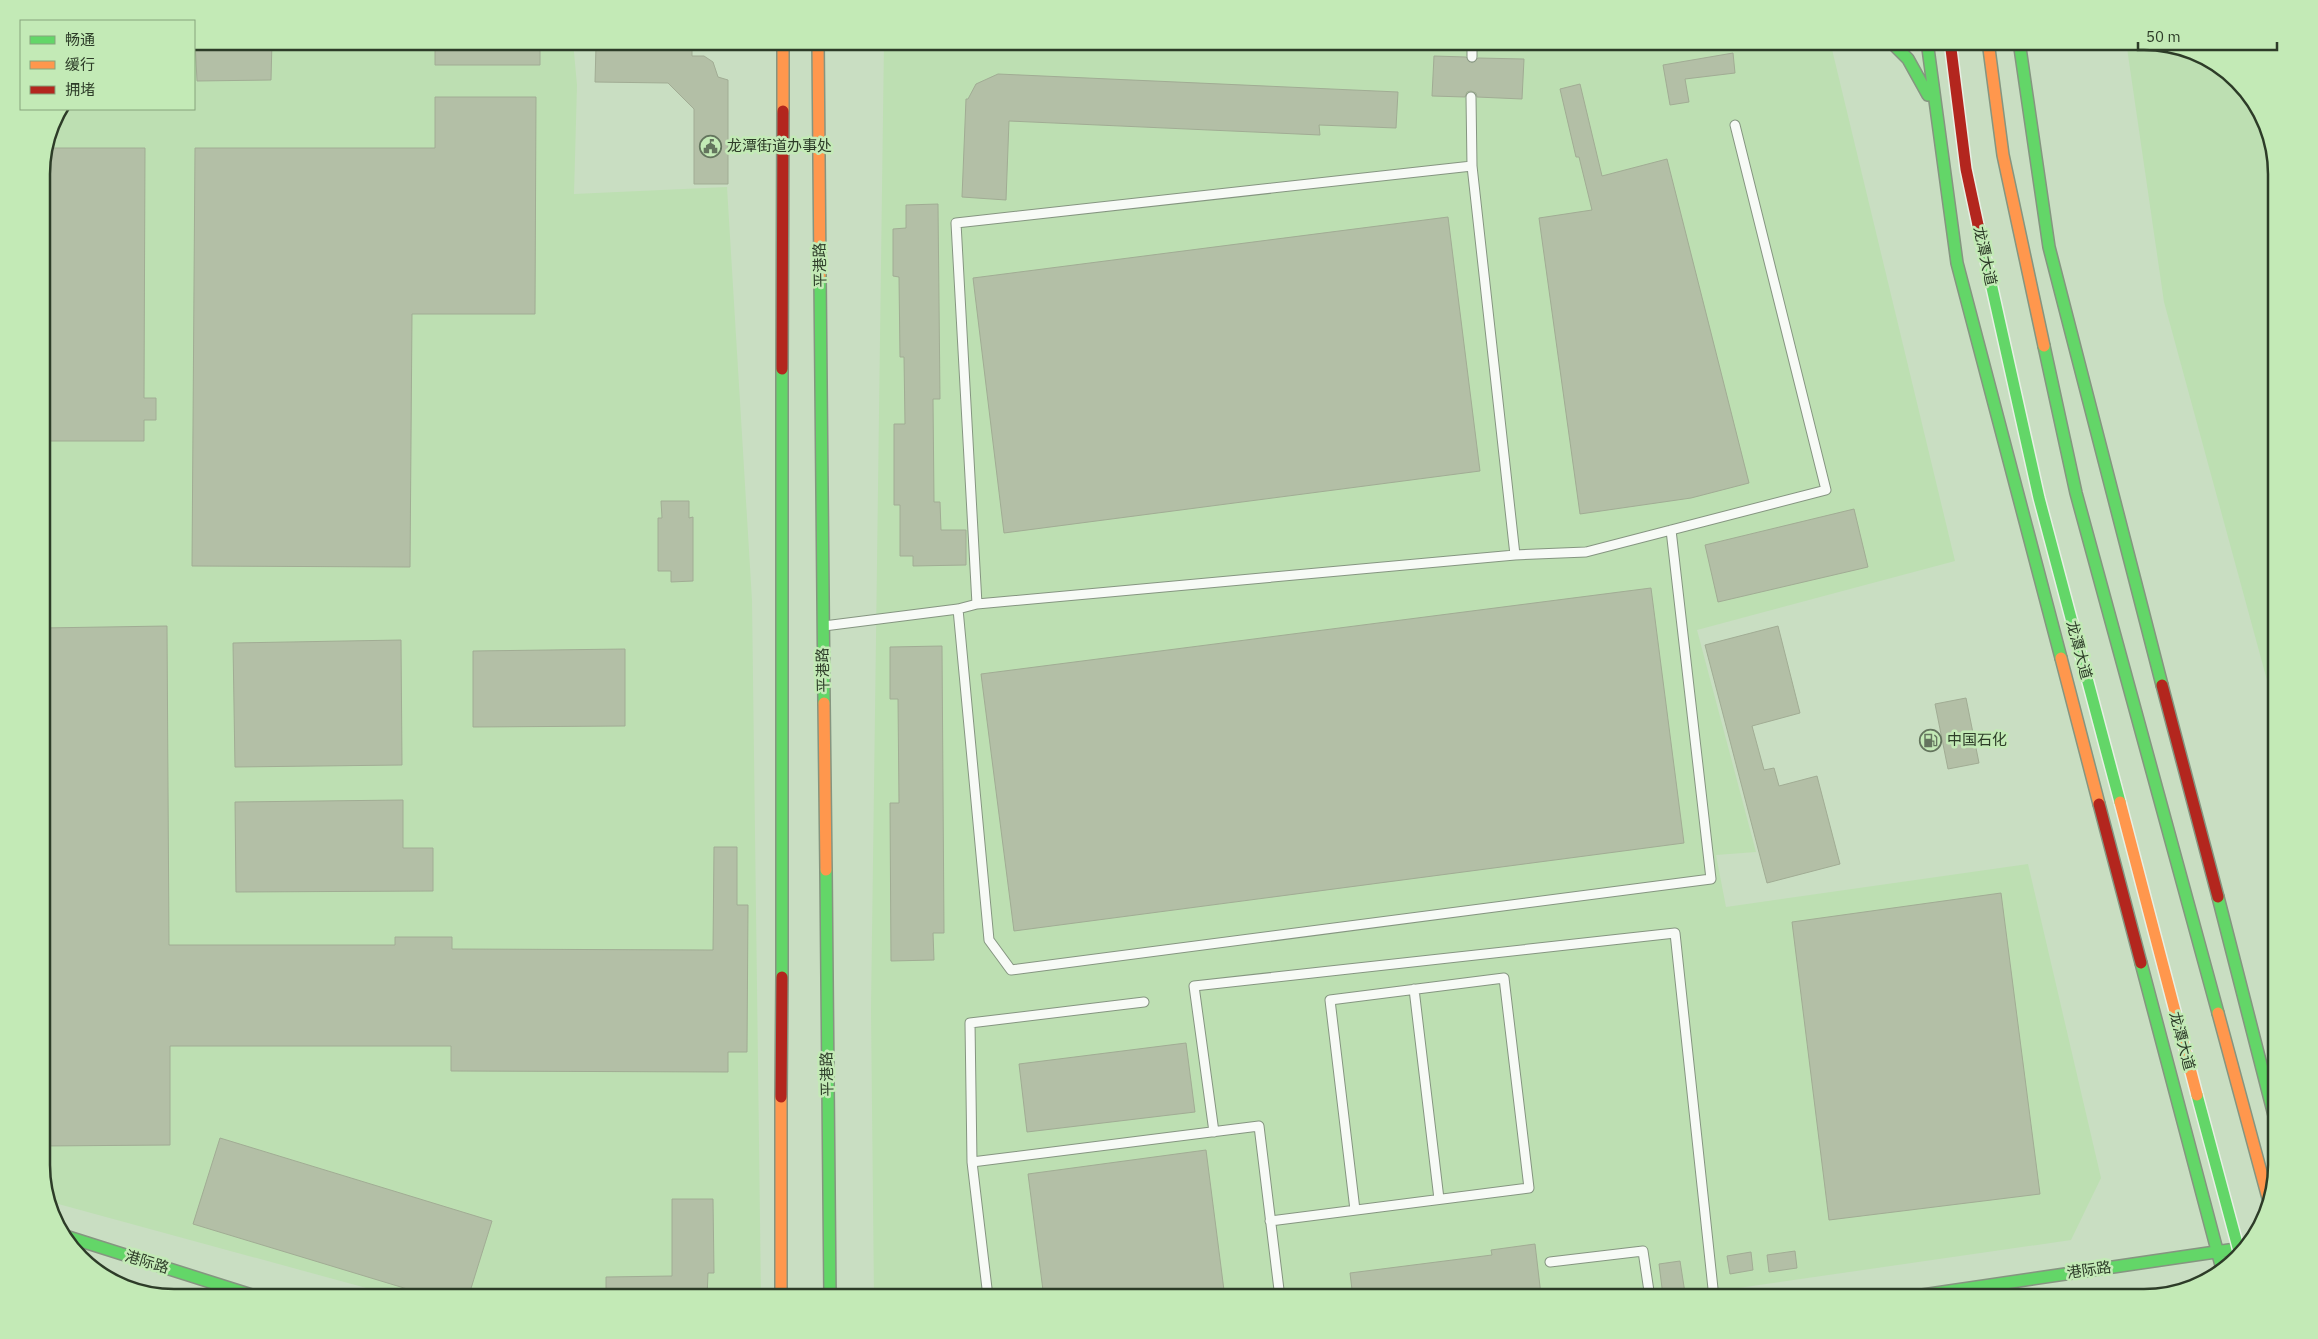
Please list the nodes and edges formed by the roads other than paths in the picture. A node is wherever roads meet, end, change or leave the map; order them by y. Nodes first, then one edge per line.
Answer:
1 (783, 50) edge
2 (818, 50) edge
3 (1472, 50) edge
4 (1899, 50) edge
5 (1928, 50) edge
6 (1951, 50) edge
7 (1989, 50) edge
8 (2020, 50) edge
9 (1472, 58) dead end
10 (1471, 97) dead end
11 (1936, 108) junction
12 (1735, 125) dead end
13 (1472, 166) junction
14 (1671, 530) junction
15 (1515, 556) junction
16 (977, 604) junction
17 (958, 609) junction
18 (823, 627) junction
19 (1414, 989) junction
20 (1144, 1002) dead end
21 (2268, 1092) edge
22 (1214, 1132) junction
23 (972, 1162) junction
24 (2266, 1189) edge
25 (1439, 1199) junction
26 (1355, 1210) junction
27 (1270, 1220) junction
28 (75, 1239) edge
29 (2238, 1246) edge
30 (2236, 1248) edge
31 (2217, 1252) junction
32 (1550, 1262) dead end
33 (2220, 1263) edge
34 (233, 1289) edge
35 (780, 1289) edge
36 (830, 1289) edge
37 (987, 1289) edge
38 (1279, 1289) edge
39 (1649, 1289) edge
40 (1713, 1289) edge
41 (1964, 1289) edge

1 - 35 main road
2 - 18 main road, 平港路
3 - 9 lane
4 - 11 main road
5 - 11 main road
6 - 29 main road, 龙潭大道, bridge
7 - 24 main road
8 - 21 main road
10 - 13 lane
11 - 31 main road
12 - 14 lane
13 - 15 lane
13 - 16 lane
14 - 15 lane
14 - 17 lane
15 - 16 lane
16 - 17 lane
17 - 18 lane
18 - 36 main road, 平港路
19 - 25 lane
19 - 25 lane
19 - 26 lane
20 - 23 lane
22 - 23 lane
22 - 27 lane
22 - 40 lane
23 - 37 lane
25 - 26 lane
26 - 27 lane
27 - 38 lane
28 - 34 main road, 港际路
30 - 31 main road, 港际路
31 - 33 main road
31 - 41 main road, 港际路
32 - 39 lane

